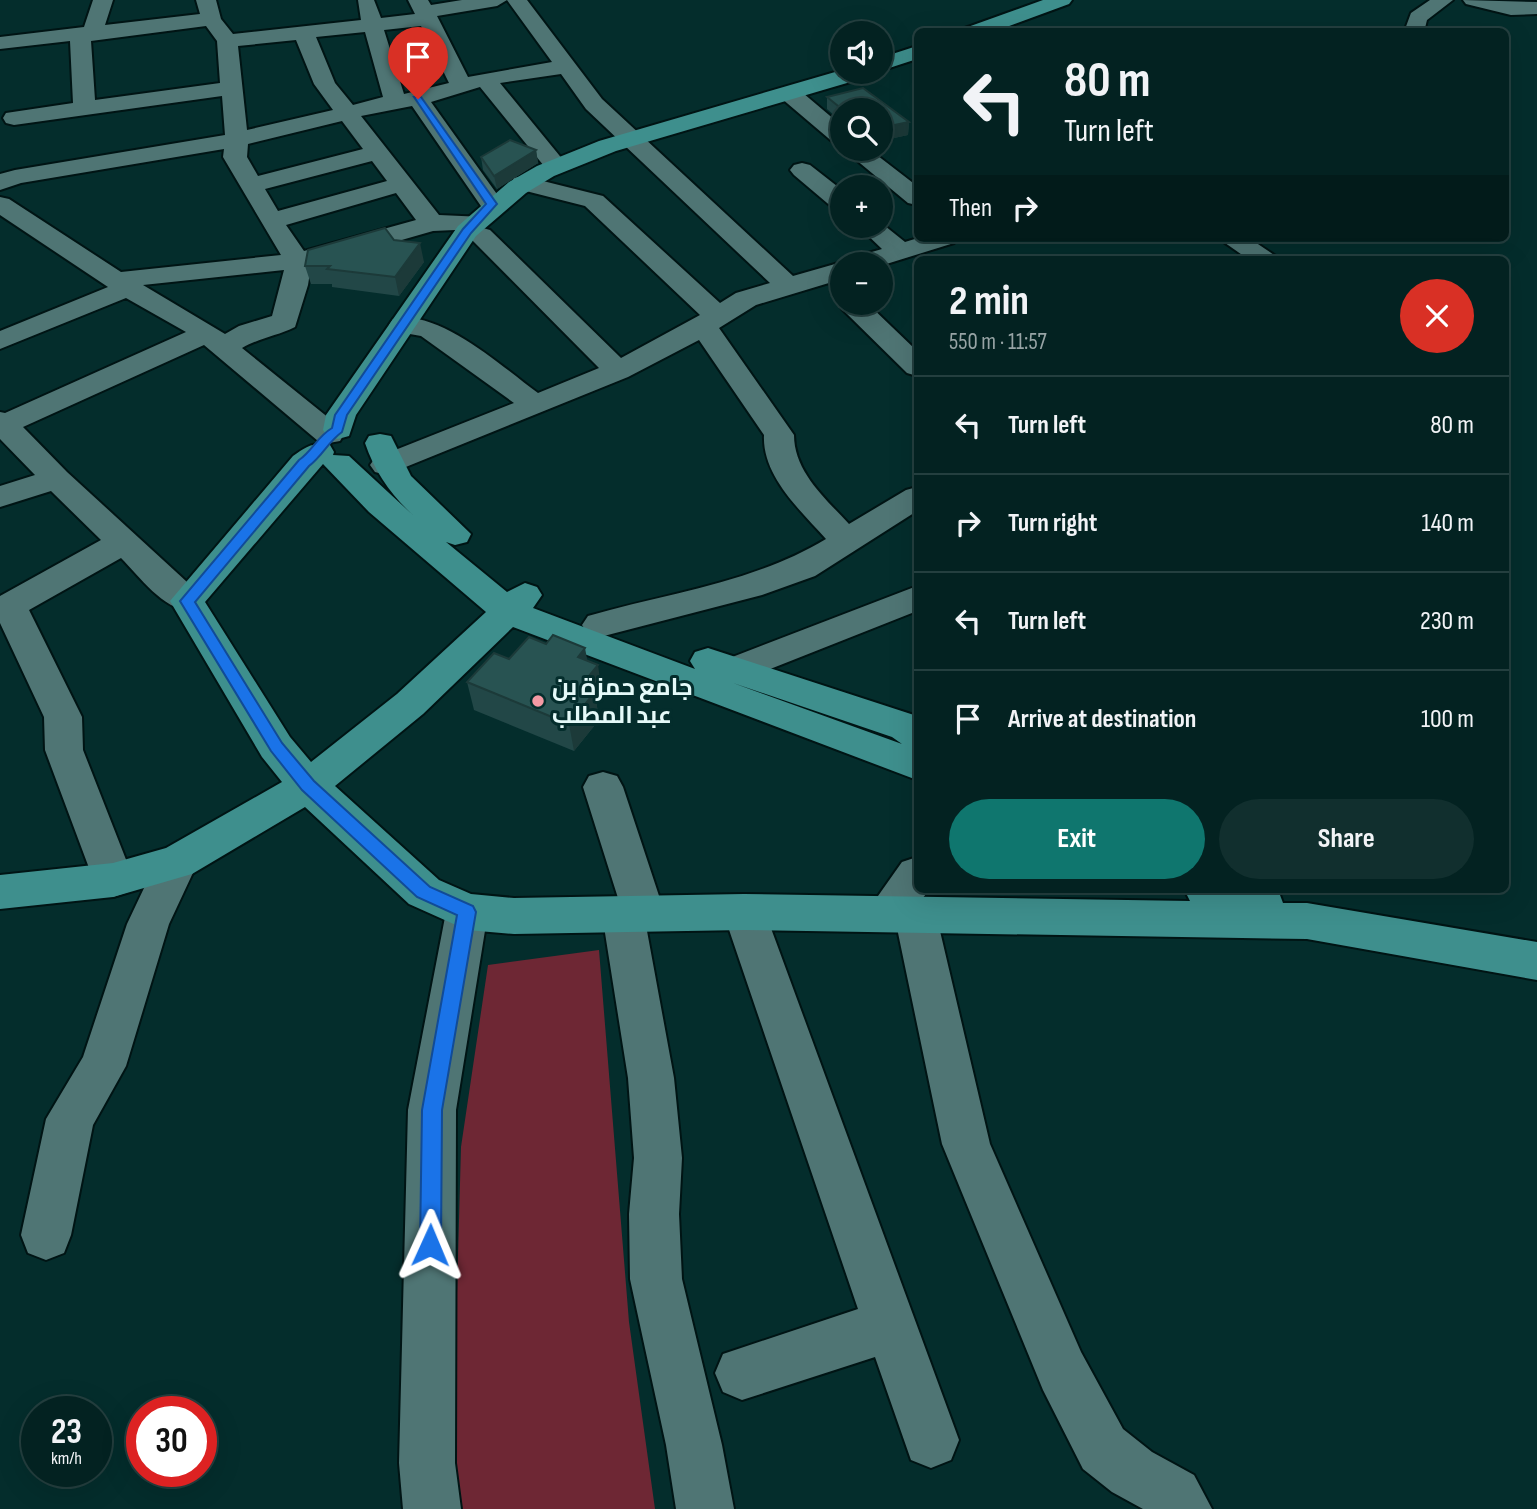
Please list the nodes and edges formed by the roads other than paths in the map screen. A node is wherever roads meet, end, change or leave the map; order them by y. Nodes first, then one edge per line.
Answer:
1 (103, 0) edge
2 (366, 0) edge
3 (496, 0) edge
4 (517, 0) edge
5 (1062, 0) edge
6 (1443, 0) edge
7 (1474, 0) edge
8 (1537, 8) edge
9 (424, 10) edge
10 (265, 20) dead end
11 (215, 21) edge
12 (372, 25) junction
13 (983, 28) edge
14 (1415, 28) edge
15 (304, 33) junction
16 (86, 35) junction
17 (0, 43) edge
18 (914, 53) edge
19 (893, 60) edge
20 (565, 67) junction
21 (485, 79) junction
22 (830, 81) edge
23 (461, 85) junction
24 (230, 88) junction
25 (789, 93) junction
26 (147, 99) junction
27 (418, 99) junction
28 (394, 101) junction
29 (84, 108) junction
30 (344, 113) junction
31 (14, 118) dead end
32 (830, 128) edge
33 (236, 132) junction
34 (629, 139) junction
35 (376, 153) junction
36 (870, 161) edge
37 (556, 166) junction
38 (802, 170) dead end
39 (523, 183) junction
40 (402, 184) junction
41 (251, 185) junction
42 (830, 193) edge
43 (914, 196) edge
44 (1, 201) edge
45 (478, 219) junction
46 (271, 221) junction
47 (432, 223) junction
48 (888, 238) edge
49 (936, 242) edge
50 (1236, 247) edge
51 (911, 253) edge
52 (1259, 256) edge
53 (893, 257) edge
54 (298, 261) junction
55 (830, 280) edge
56 (122, 284) junction
57 (788, 286) junction
58 (864, 315) edge
59 (710, 320) junction
60 (403, 325) junction
61 (215, 340) junction
62 (0, 341) edge
63 (914, 364) edge
64 (618, 371) junction
65 (535, 404) junction
66 (2, 423) edge
67 (331, 445) junction
68 (383, 454) junction
69 (56, 479) junction
70 (0, 496) edge
71 (914, 499) edge
72 (125, 541) junction
73 (846, 541) junction
74 (914, 599) edge
75 (187, 601) junction
76 (516, 603) junction
77 (5, 608) edge
78 (600, 625) junction
79 (735, 670) junction
80 (914, 733) edge
81 (914, 764) edge
82 (308, 786) junction
83 (603, 788) dead end
84 (177, 862) junction
85 (113, 880) junction
86 (0, 892) edge
87 (1218, 893) edge
88 (906, 900) edge
89 (467, 912) junction
90 (744, 912) junction
91 (633, 914) junction
92 (1307, 921) junction
93 (1537, 961) edge
94 (46, 1235) dead end
95 (889, 1326) junction
96 (742, 1373) dead end
97 (931, 1440) dead end
98 (432, 1509) edge
99 (705, 1509) edge
100 (1183, 1509) edge

1 - 16 street
2 - 12 street
3 - 9 street
4 - 20 street
5 - 13 main road
6 - 14 street
7 - 8 street
9 - 12 street
9 - 23 street
10 - 11 street
11 - 15 street
11 - 16 street
11 - 24 street
12 - 15 street
12 - 28 street
15 - 30 street
16 - 17 street
16 - 29 street
18 - 19 main road
20 - 21 street
20 - 34 street
21 - 23 street
21 - 37 street
22 - 25 main road
23 - 27 street
24 - 26 street
24 - 33 street
25 - 32 street
25 - 34 main road
26 - 29 street
26 - 33 street
27 - 28 street
27 - 45 street
28 - 30 street
29 - 31 street
30 - 33 street
30 - 35 street
33 - 41 street
33 - 44 street
34 - 37 main road
34 - 57 street
35 - 40 street
35 - 41 street
36 - 43 street
37 - 39 main road
38 - 42 street
39 - 45 main road
39 - 59 street
40 - 46 street
40 - 47 street
41 - 46 street
44 - 56 street
45 - 47 street
45 - 60 main road
45 - 64 street
46 - 54 street
47 - 54 street
48 - 51 street
49 - 51 street
50 - 52 street
51 - 53 street
54 - 56 street
54 - 61 street
55 - 57 street
56 - 61 street
56 - 62 street
57 - 59 street
58 - 63 street
59 - 64 street
59 - 73 street
60 - 65 street
60 - 67 main road
61 - 66 street
61 - 67 street
64 - 65 street
65 - 68 street
66 - 69 street
67 - 68 main road
67 - 75 main road
67 - 76 main road
68 - 76 main road
69 - 70 street
69 - 72 street
71 - 73 street
72 - 75 street
72 - 77 street
73 - 78 street
74 - 79 street
75 - 82 main road
76 - 78 main road
76 - 81 main road
76 - 82 main road
77 - 85 street
78 - 79 main road
79 - 80 main road
82 - 84 main road
82 - 89 main road
83 - 91 street
84 - 85 main road
84 - 94 street
85 - 86 main road
87 - 92 main road
88 - 90 main road
88 - 92 main road
88 - 100 street
89 - 91 main road
89 - 98 street
90 - 91 main road
90 - 95 street
91 - 99 street
92 - 93 main road
95 - 96 street
95 - 97 street

